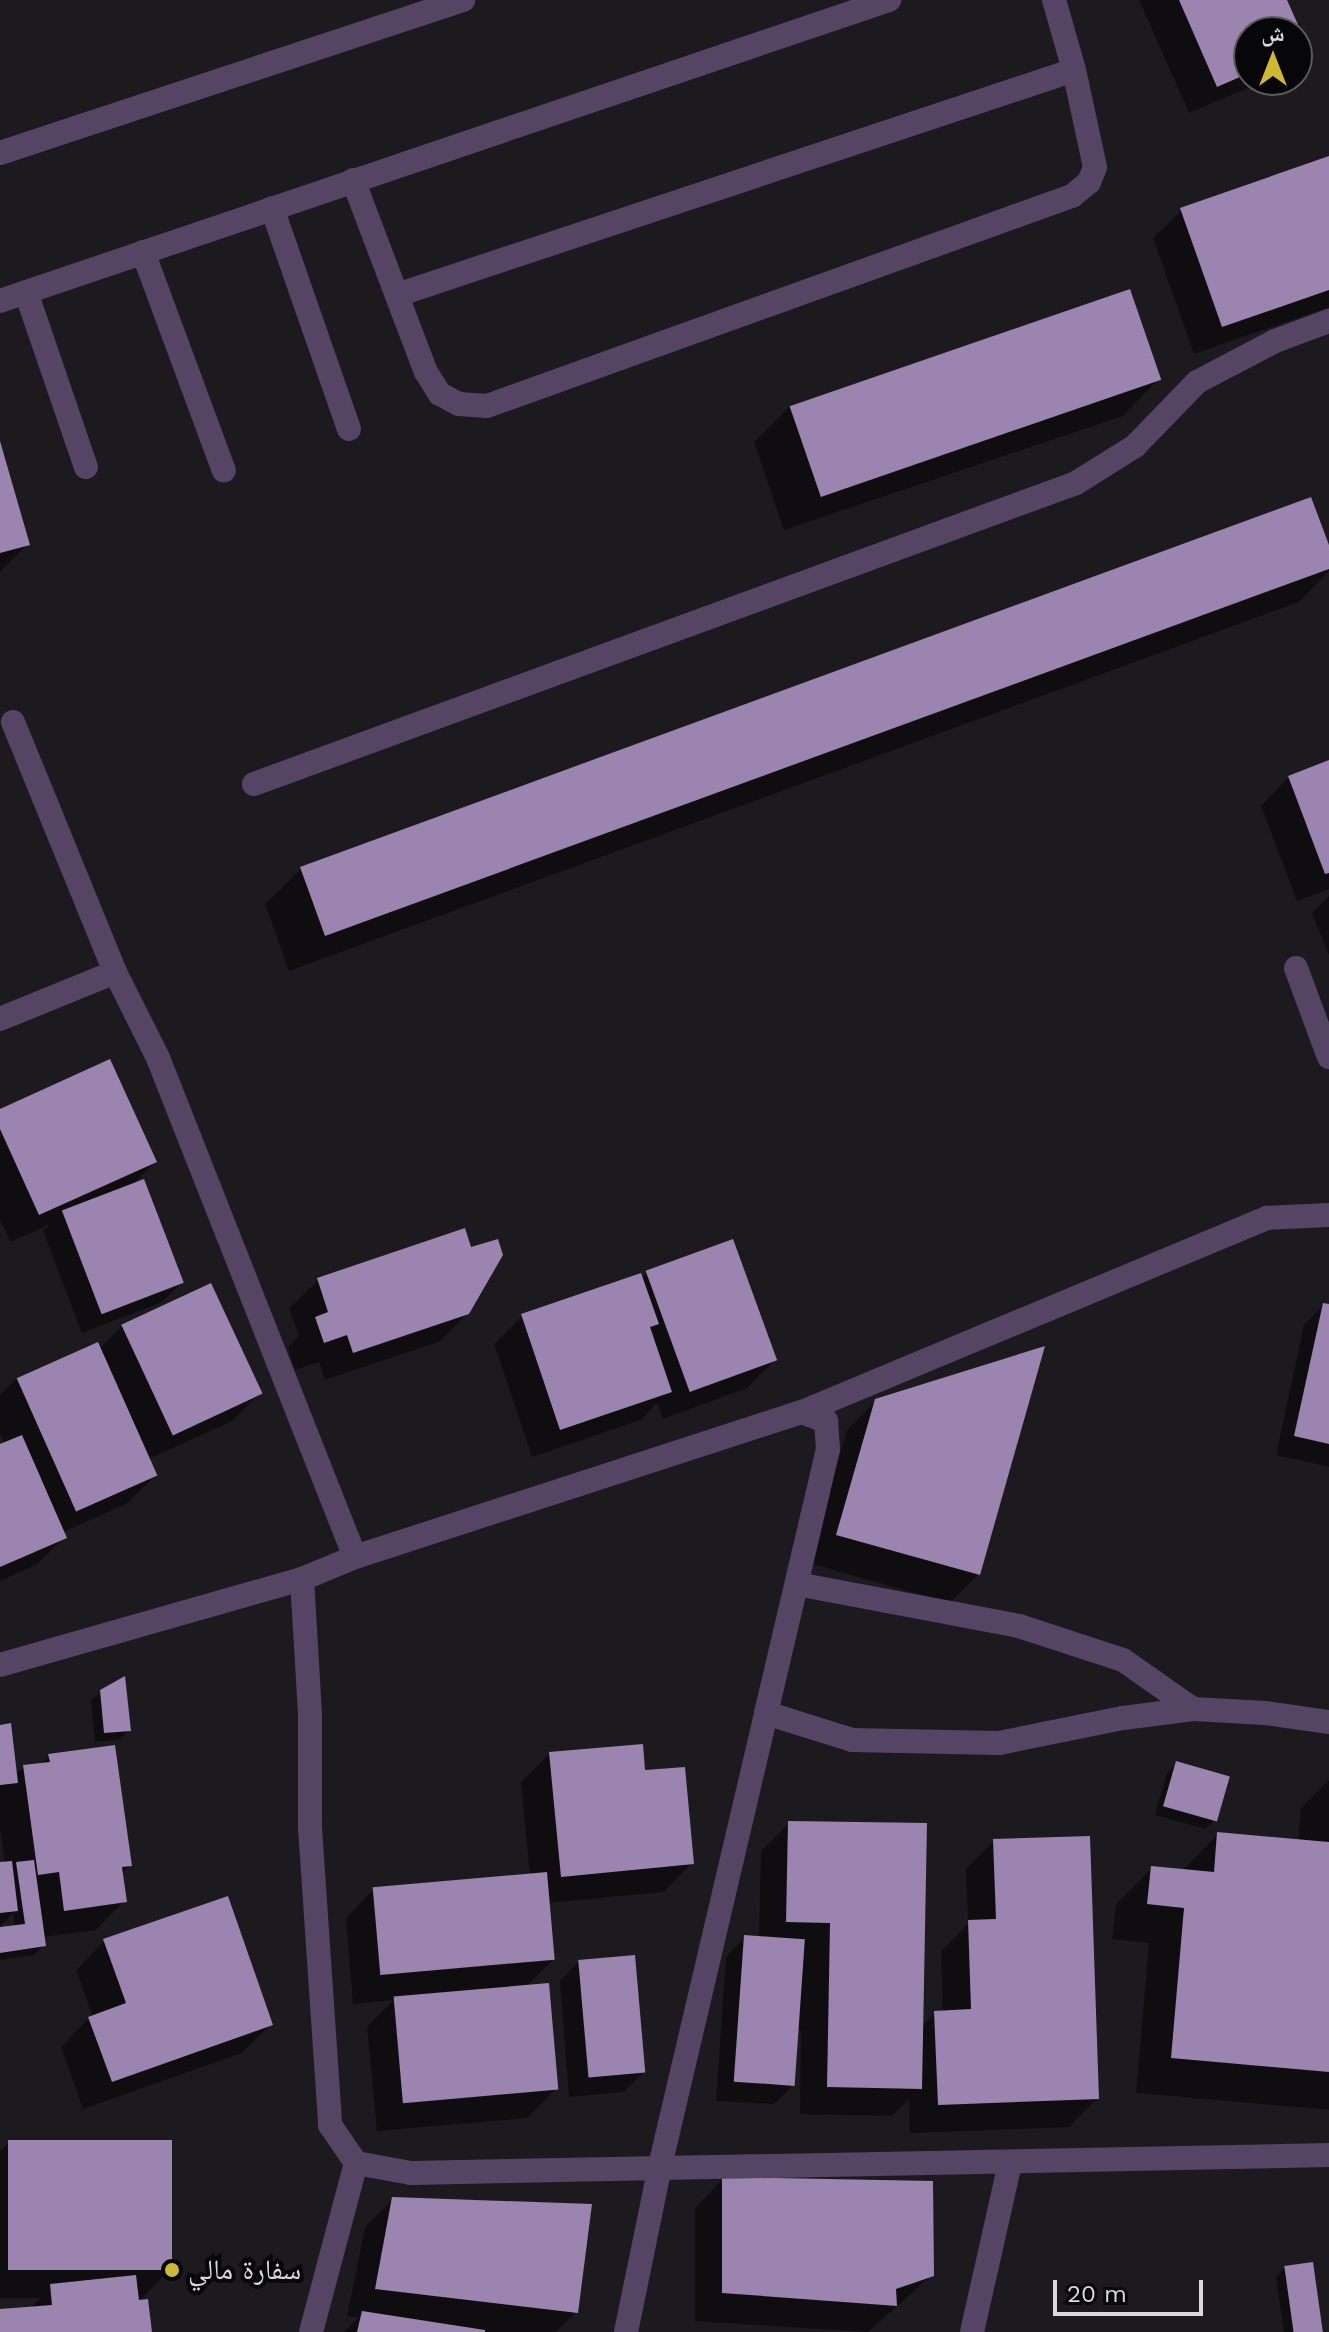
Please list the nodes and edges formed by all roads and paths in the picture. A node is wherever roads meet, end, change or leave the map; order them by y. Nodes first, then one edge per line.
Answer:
1 (463, 0) edge
2 (889, 0) edge
3 (1054, 0) edge
4 (1074, 70) junction
5 (0, 153) edge
6 (353, 180) junction
7 (272, 208) junction
8 (143, 252) junction
9 (26, 292) junction
10 (397, 295) junction
11 (0, 301) edge
12 (1329, 321) edge
13 (349, 429) dead end
14 (86, 467) dead end
15 (224, 471) dead end
16 (13, 722) dead end
17 (254, 784) dead end
18 (1296, 968) dead end
19 (115, 972) junction
20 (0, 1019) edge
21 (1329, 1057) edge
22 (1329, 1215) edge
23 (802, 1412) junction
24 (355, 1557) junction
25 (302, 1579) junction
26 (797, 1584) junction
27 (0, 1665) edge
28 (1193, 1709) junction
29 (766, 1713) junction
30 (1329, 1722) edge
31 (1329, 2155) edge
32 (356, 2163) junction
33 (1010, 2163) junction
34 (660, 2166) junction
35 (311, 2332) edge
36 (626, 2332) edge
37 (972, 2332) edge

1 - 5 street
2 - 6 street
3 - 4 street
4 - 10 street
4 - 10 street
6 - 7 street
6 - 10 street
7 - 8 street
7 - 13 street
8 - 9 street
8 - 15 street
9 - 11 street
9 - 14 street
12 - 17 street
16 - 19 street
18 - 21 street
19 - 20 street
19 - 24 street
22 - 23 street
23 - 24 street
23 - 26 street
24 - 25 street
25 - 27 street
25 - 32 street
26 - 28 street
26 - 29 street
28 - 29 street
28 - 30 street
29 - 34 street
31 - 33 street
32 - 34 street
32 - 35 street
33 - 34 street
33 - 37 street
34 - 36 street

